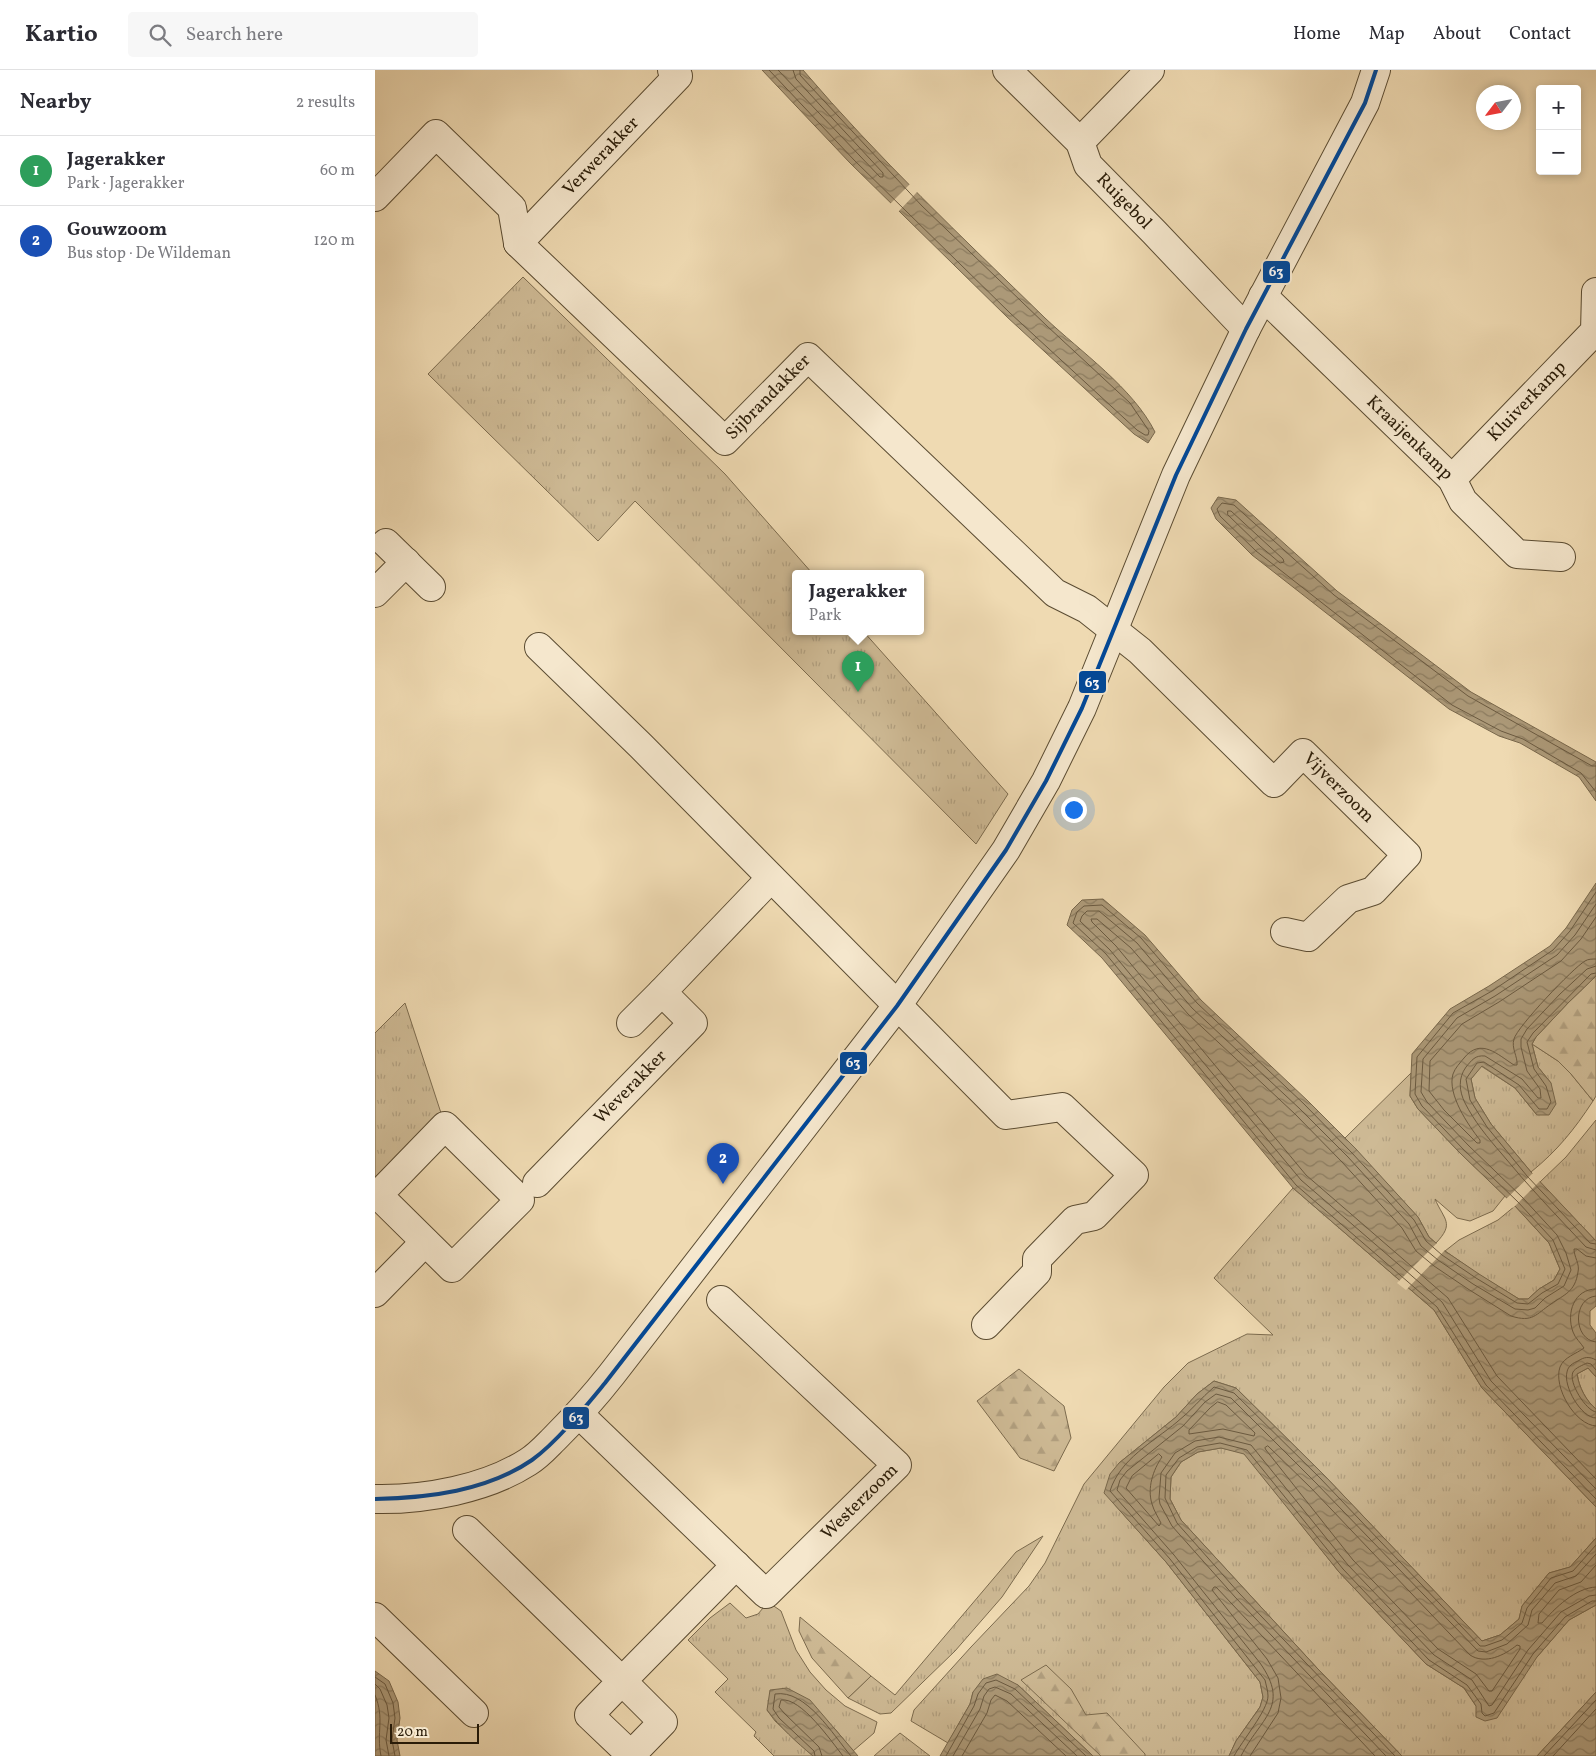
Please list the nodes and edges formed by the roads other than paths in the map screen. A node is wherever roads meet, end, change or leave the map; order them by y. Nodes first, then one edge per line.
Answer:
1 (1007, 70) edge
2 (1150, 70) edge
3 (1376, 70) edge
4 (678, 72) edge
5 (1080, 142) junction
6 (375, 197) edge
7 (518, 243) junction
8 (1596, 292) edge
9 (1263, 296) junction
10 (1246, 329) junction
11 (1452, 479) junction
12 (386, 543) dead end
13 (1561, 557) dead end
14 (406, 562) junction
15 (431, 587) dead end
16 (375, 593) edge
17 (1114, 629) junction
18 (539, 647) dead end
19 (771, 878) junction
20 (1285, 932) dead end
21 (662, 992) junction
22 (897, 1006) junction
23 (631, 1023) dead end
24 (537, 1183) dead end
25 (376, 1196) edge
26 (425, 1242) junction
27 (375, 1293) edge
28 (721, 1300) dead end
29 (986, 1325) dead end
30 (579, 1414) junction
31 (375, 1499) edge
32 (467, 1530) dead end
33 (735, 1566) junction
34 (375, 1618) edge
35 (622, 1681) junction
36 (475, 1713) dead end
37 (630, 1755) edge

1 - 5 street, Ruigebol
2 - 5 street
3 - 9 street
4 - 7 street, Verwerakker
5 - 10 street, Ruigebol
6 - 7 street
7 - 17 street, Sijbrandakker
8 - 11 street, Kluiverkamp
9 - 10 street
9 - 11 street, Kraaijenkamp
10 - 17 street
11 - 13 street, Kraaijenkamp
12 - 14 street
14 - 15 street
14 - 16 street
17 - 20 street, Vijverzoom
17 - 22 street
18 - 19 street
19 - 21 street
19 - 22 street
21 - 23 street
21 - 24 street, Weverakker
22 - 29 street
22 - 30 street
25 - 26 street
25 - 26 street
26 - 27 street
28 - 33 street, Westerzoom
30 - 31 street
30 - 33 street, Westerzoom
32 - 35 street
33 - 35 street
34 - 36 street
35 - 37 street
35 - 37 street

